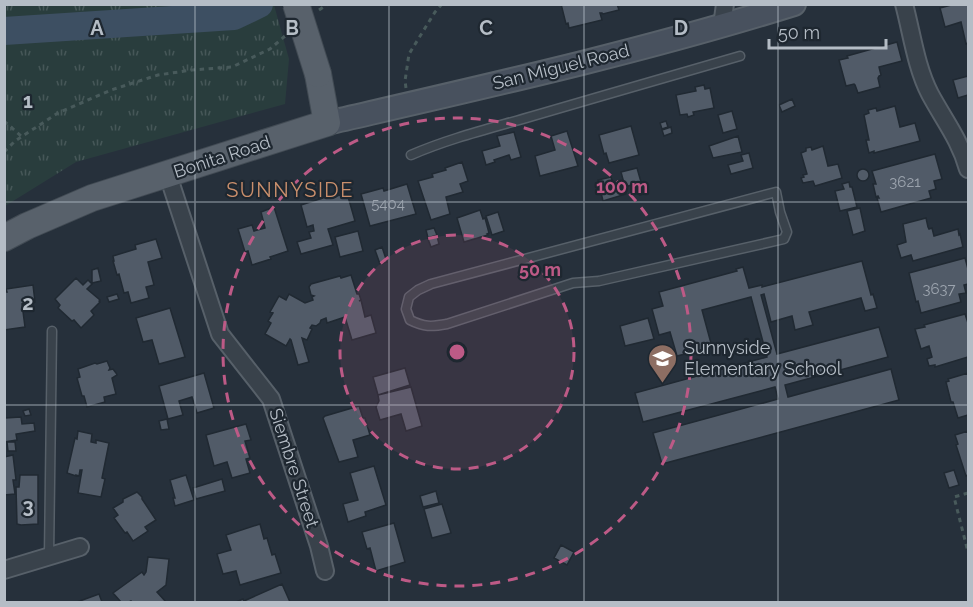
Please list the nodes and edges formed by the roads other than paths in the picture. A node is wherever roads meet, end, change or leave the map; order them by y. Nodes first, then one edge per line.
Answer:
1 (794, 4) edge
2 (904, 4) edge
3 (307, 7) edge
4 (724, 15) edge
5 (740, 56) dead end
6 (327, 123) junction
7 (411, 155) dead end
8 (969, 169) edge
9 (168, 175) junction
10 (776, 192) joint
11 (4, 238) edge
12 (52, 331) dead end
13 (80, 547) dead end
14 (49, 557) junction
15 (4, 570) edge
16 (325, 571) dead end

1 - 4 street, San Miguel Road
2 - 8 street
3 - 6 main road, bridge
4 - 6 street, San Miguel Road
5 - 7 lane
6 - 9 main road, Bonita Road
9 - 11 main road, Bonita Road
9 - 16 street, Siembre Street
10 - 10 lane
12 - 14 lane
13 - 14 street
14 - 15 street

